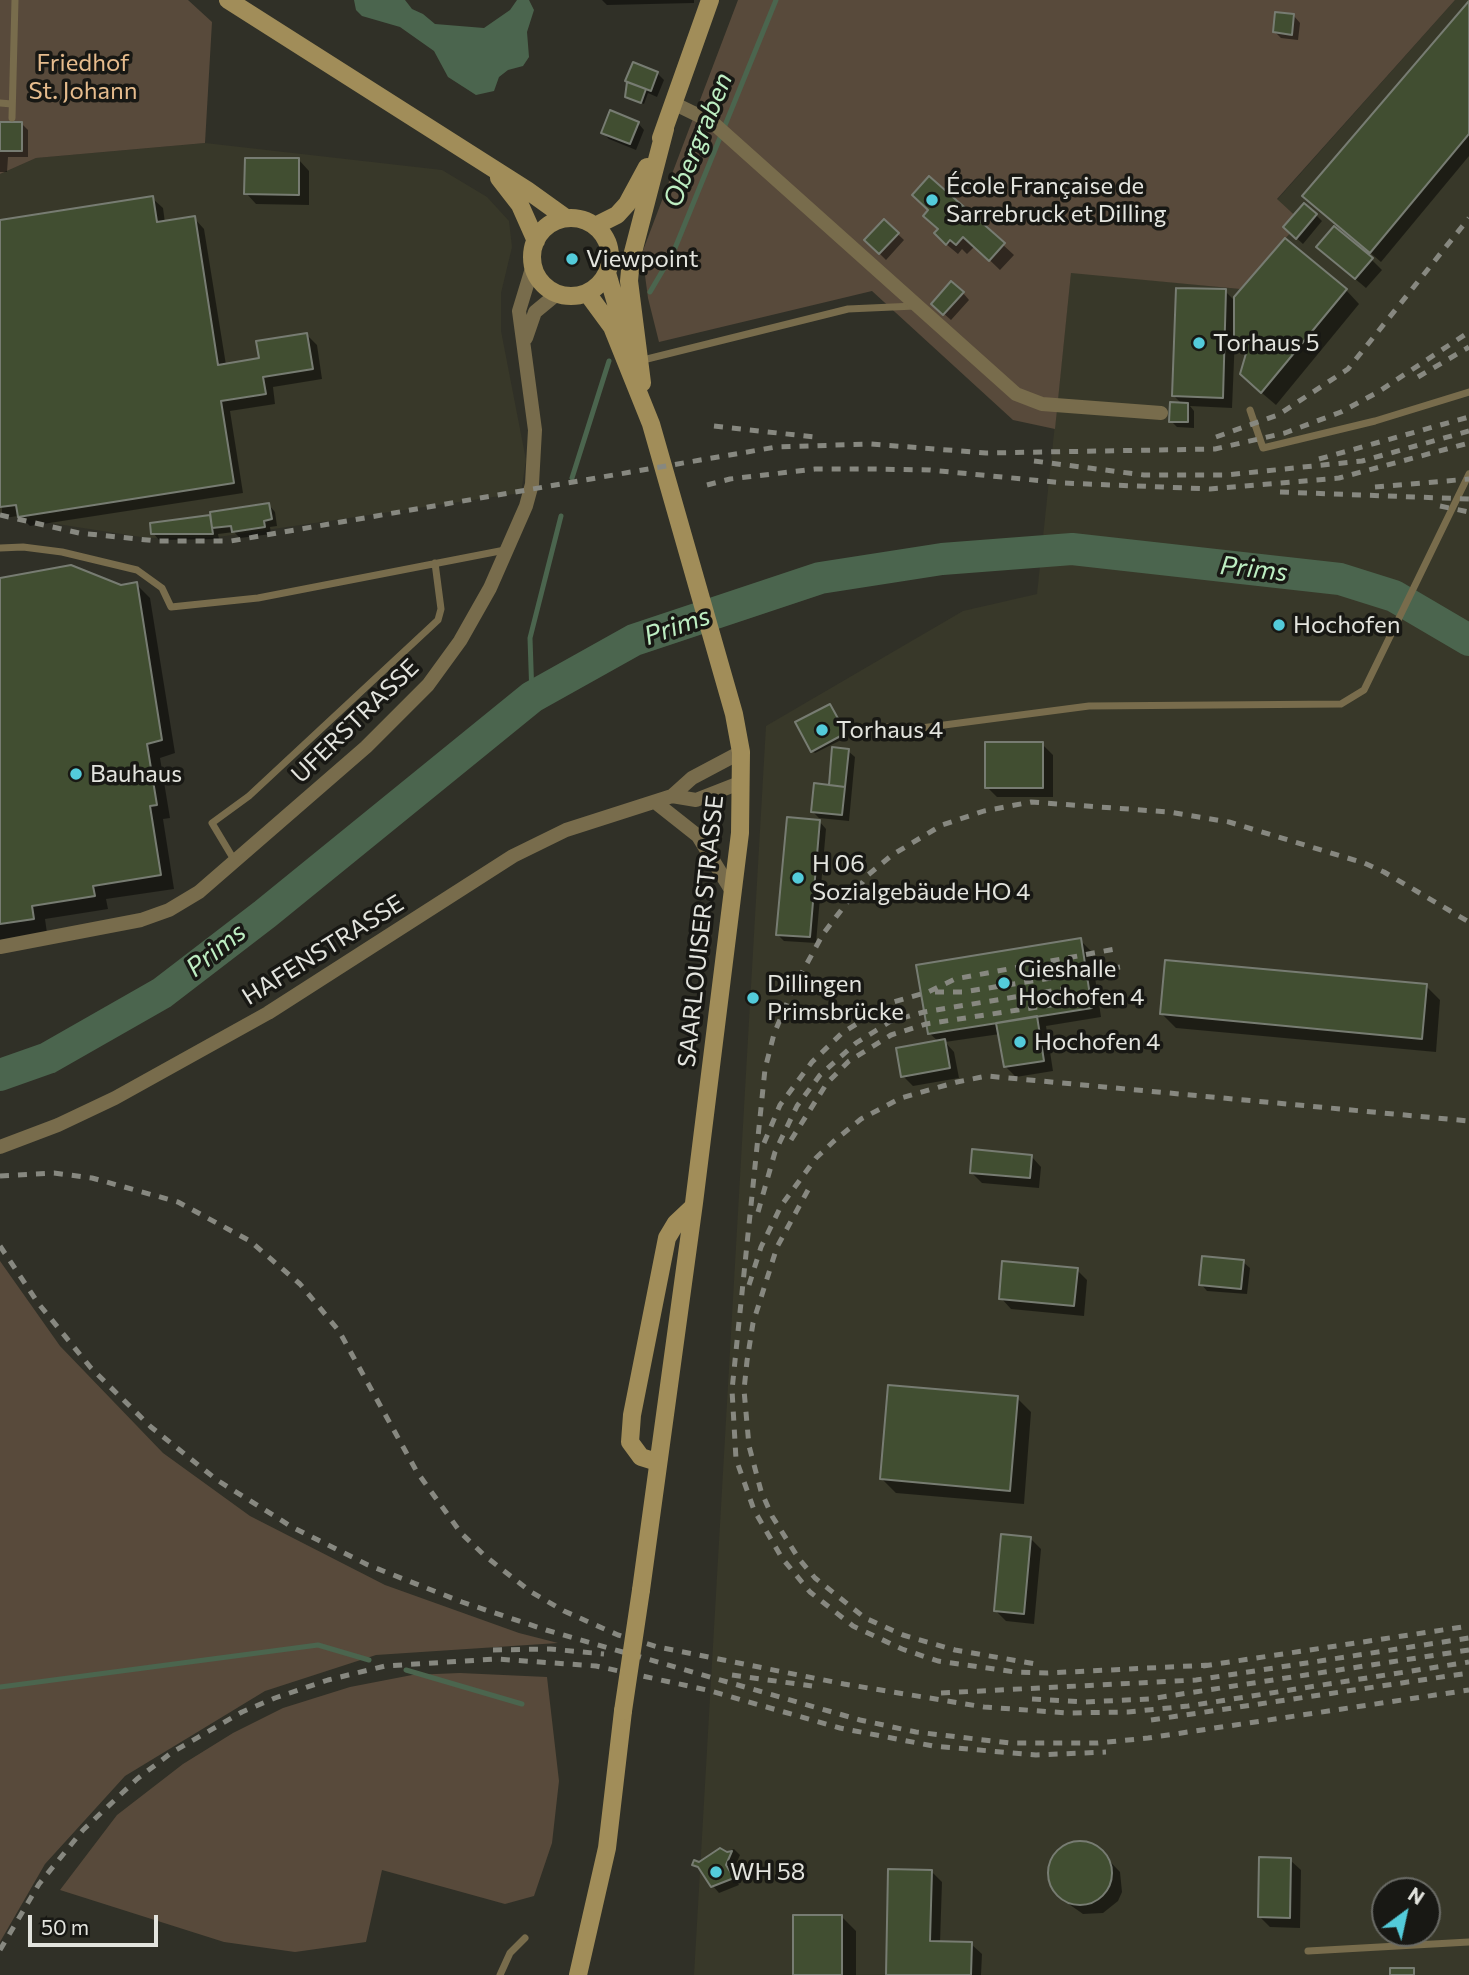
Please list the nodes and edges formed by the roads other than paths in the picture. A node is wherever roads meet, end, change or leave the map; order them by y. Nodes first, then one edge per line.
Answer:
1 (15, 0) edge
2 (228, 0) edge
3 (710, 0) edge
4 (0, 103) edge
5 (12, 104) junction
6 (675, 104) junction
7 (12, 118) dead end
8 (666, 129) junction
9 (489, 167) junction
10 (617, 215) junction
11 (566, 218) junction
12 (595, 226) junction
13 (606, 240) junction
14 (536, 241) junction
15 (533, 265) junction
16 (607, 273) junction
17 (558, 293) junction
18 (587, 293) junction
19 (920, 307) junction
20 (524, 350) junction
21 (639, 362) junction
22 (1469, 392) edge
23 (644, 393) junction
24 (1250, 410) dead end
25 (1161, 413) dead end
26 (651, 424) junction
27 (1469, 474) edge
28 (0, 548) edge
29 (507, 550) junction
30 (435, 564) junction
31 (888, 727) dead end
32 (741, 752) junction
33 (742, 782) junction
34 (672, 796) junction
35 (655, 802) junction
36 (236, 863) junction
37 (733, 893) junction
38 (0, 947) edge
39 (0, 1147) edge
40 (694, 1205) junction
41 (657, 1462) junction
42 (525, 1938) dead end
43 (1469, 1942) edge
44 (1308, 1951) dead end
45 (500, 1975) edge
46 (578, 1975) edge

1 - 5 lane
2 - 9 main road
3 - 6 main road, SAARLOUISER STRASSE
4 - 5 lane
5 - 7 lane
6 - 8 main road, SAARLOUISER STRASSE
6 - 19 street
8 - 10 main road, SAARLOUISER STRASSE
8 - 21 main road, SAARLOUISER STRASSE
9 - 11 main road
9 - 14 main road
10 - 12 main road, SAARLOUISER STRASSE
10 - 13 main road, SAARLOUISER STRASSE
11 - 12 main road
11 - 14 main road
12 - 13 main road
13 - 16 main road
14 - 15 main road
15 - 17 main road
15 - 20 street, UFERSTRASSE
16 - 18 main road
16 - 23 main road, SAARLOUISER STRASSE
17 - 18 main road
17 - 20 street, UFERSTRASSE
18 - 26 main road, SAARLOUISER STRASSE
19 - 21 lane
19 - 25 street
20 - 29 street, UFERSTRASSE
21 - 23 main road, SAARLOUISER STRASSE
22 - 24 lane
23 - 26 main road, SAARLOUISER STRASSE
26 - 32 main road, SAARLOUISER STRASSE
27 - 31 lane
28 - 30 lane
29 - 30 lane
29 - 36 street, UFERSTRASSE
30 - 36 lane
32 - 33 main road, SAARLOUISER STRASSE
32 - 34 street, HAFENSTRASSE
33 - 34 street, HAFENSTRASSE
33 - 37 main road, SAARLOUISER STRASSE
34 - 35 street, HAFENSTRASSE
35 - 37 street
35 - 39 street, HAFENSTRASSE
36 - 38 street, UFERSTRASSE
37 - 40 main road, SAARLOUISER STRASSE
40 - 41 main road, SAARLOUISER STRASSE
40 - 41 main road
41 - 46 main road, SAARLOUISER STRASSE, bridge
42 - 45 lane
43 - 44 lane

